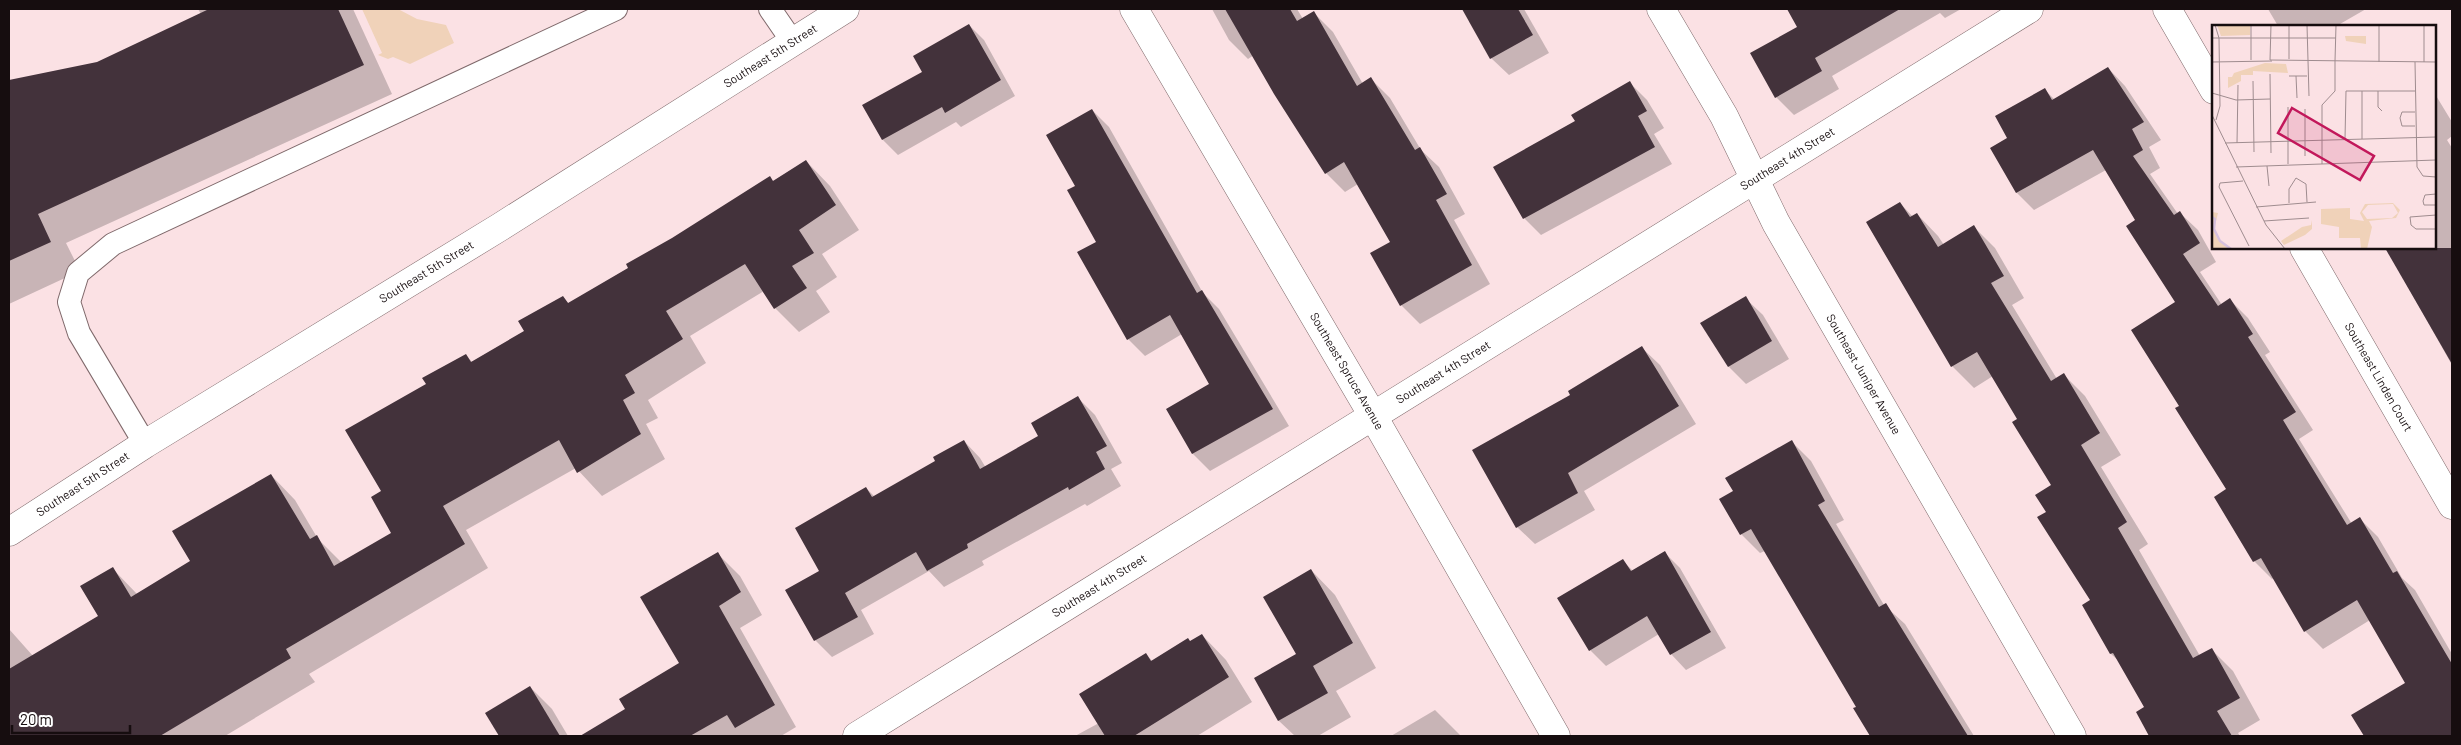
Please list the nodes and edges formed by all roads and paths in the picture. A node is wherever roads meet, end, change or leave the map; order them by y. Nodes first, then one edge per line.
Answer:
1 (616, 9) edge
2 (770, 9) edge
3 (845, 9) edge
4 (1134, 9) edge
5 (1661, 9) edge
6 (2030, 9) edge
7 (2167, 9) edge
8 (792, 41) junction
9 (2212, 87) edge
10 (1753, 179) junction
11 (2305, 249) edge
12 (1373, 416) junction
13 (145, 444) junction
14 (2452, 505) edge
15 (9, 532) edge
16 (858, 736) edge
17 (1556, 736) edge
18 (2072, 736) edge

1 - 13 lane
2 - 8 lane
3 - 8 street, Southeast 5th Street
4 - 12 street, Southeast Spruce Avenue
5 - 10 street, Southeast Juniper Avenue
6 - 10 street, Southeast 4th Street
7 - 9 street
8 - 13 street, Southeast 5th Street
10 - 12 street, Southeast 4th Street
10 - 18 street, Southeast Juniper Avenue
11 - 14 street, Southeast Linden Court
12 - 16 street, Southeast 4th Street
12 - 17 street, Southeast Spruce Avenue
13 - 15 street, Southeast 5th Street

